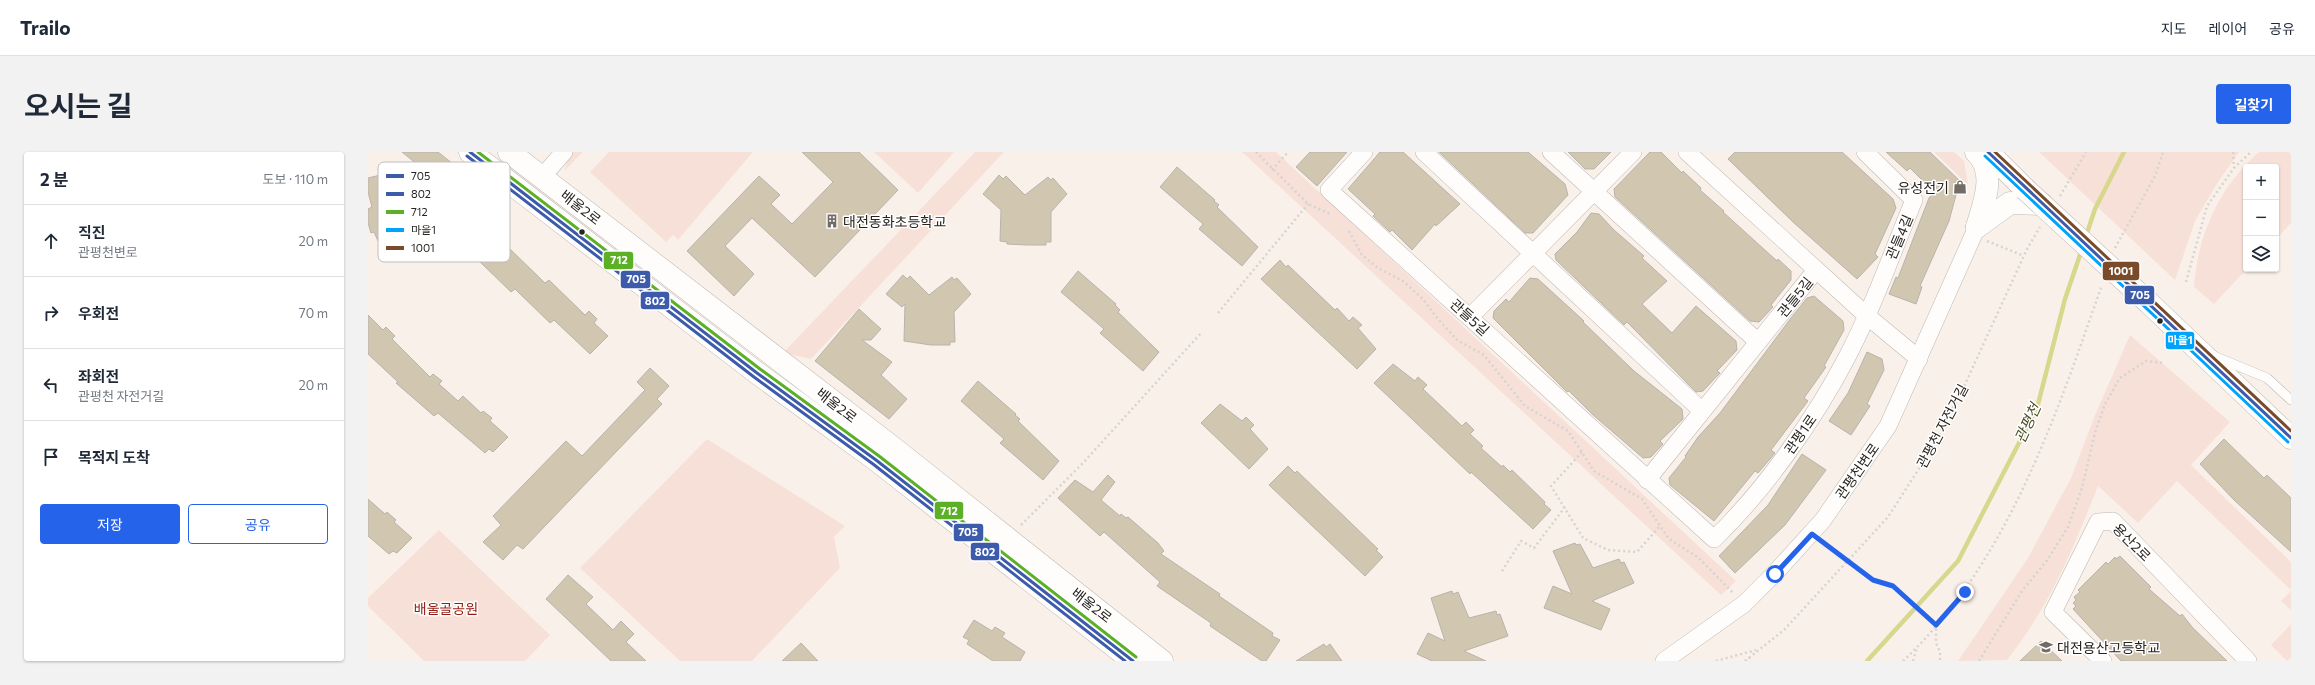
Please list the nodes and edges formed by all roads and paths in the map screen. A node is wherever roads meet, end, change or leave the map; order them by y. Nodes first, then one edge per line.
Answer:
1 (470, 152) edge
2 (509, 152) edge
3 (564, 152) edge
4 (1256, 152) edge
5 (1288, 152) edge
6 (1364, 152) edge
7 (1424, 152) edge
8 (1551, 152) edge
9 (1633, 152) edge
10 (1687, 152) edge
11 (1865, 152) edge
12 (1976, 152) edge
13 (1988, 152) edge
14 (2086, 152) edge
15 (2163, 152) edge
16 (2233, 152) edge
17 (2250, 152) edge
18 (483, 162) edge
19 (2234, 168) junction
20 (1272, 170) junction
21 (542, 177) junction
22 (510, 183) edge
23 (1593, 192) junction
24 (2038, 203) junction
25 (1308, 204) junction
26 (1334, 218) dead end
27 (1345, 227) dead end
28 (1975, 232) junction
29 (2115, 250) dead end
30 (1532, 255) junction
31 (2024, 256) junction
32 (1816, 270) junction
33 (2104, 281) dead end
34 (2186, 282) dead end
35 (1218, 313) dead end
36 (1866, 315) junction
37 (1470, 317) junction
38 (1202, 332) dead end
39 (1758, 342) junction
40 (2198, 349) junction
41 (1919, 358) junction
42 (2165, 363) dead end
43 (2291, 400) edge
44 (1702, 411) junction
45 (2291, 438) edge
46 (1582, 452) junction
47 (1647, 480) junction
48 (1564, 507) junction
49 (1021, 525) dead end
50 (1660, 526) junction
51 (1812, 534) junction
52 (1714, 539) joint
53 (1847, 562) junction
54 (1502, 571) dead end
55 (1744, 604) junction
56 (1936, 625) junction
57 (1917, 648) junction
58 (1758, 650) junction
59 (1749, 658) junction
60 (1133, 661) edge
61 (1162, 661) edge
62 (1664, 661) edge
63 (1716, 661) edge
64 (1745, 661) edge
65 (1752, 661) edge
66 (1903, 661) edge
67 (1913, 661) edge
68 (1940, 661) edge
69 (1979, 661) edge
70 (2103, 661) edge
71 (2248, 661) edge

1 - 18 main road, 배울2로
2 - 21 main road, 배울2로
3 - 21 street
4 - 20 path
5 - 20 path
6 - 37 street, 관들5길
7 - 30 street
8 - 23 street
9 - 23 street
10 - 32 street
11 - 36 street, 관들4길
12 - 28 main road
13 - 24 main road
14 - 24 path, 관평천 자전거길
15 - 29 path
16 - 19 path
17 - 19 path
19 - 34 path
20 - 25 path
21 - 61 main road, 배울2로
22 - 60 main road, 배울2로
23 - 30 street
23 - 39 street
24 - 28 main road
24 - 31 path, 관평천 자전거길
24 - 40 main road, bridge
25 - 26 path
25 - 35 path
27 - 46 path
28 - 31 path
28 - 41 street, 관평천변로
30 - 37 street
30 - 44 street
31 - 53 path, 관평천 자전거길
32 - 36 street
32 - 39 street, 관들5길
33 - 56 path
36 - 41 street
36 - 52 street, 관평1로
37 - 47 street, 관들5길
38 - 49 path
39 - 44 street, 관들5길
40 - 43 lane
40 - 45 main road
41 - 51 street, 관평천변로
42 - 69 path
44 - 47 street, 관들5길
46 - 48 path
46 - 50 path
47 - 52 street, 관들5길
48 - 50 path
48 - 54 path
50 - 55 path
51 - 53 path
51 - 55 street, 관평천변로
53 - 56 path
53 - 58 path, 관평천 자전거길
55 - 62 street, 관평천변로
56 - 57 path
56 - 68 path
57 - 66 path
57 - 67 path
58 - 59 path, 관평천 자전거길
58 - 63 path
59 - 64 path, 관평천 자전거길
59 - 65 path
70 - 71 street, 용산2로

